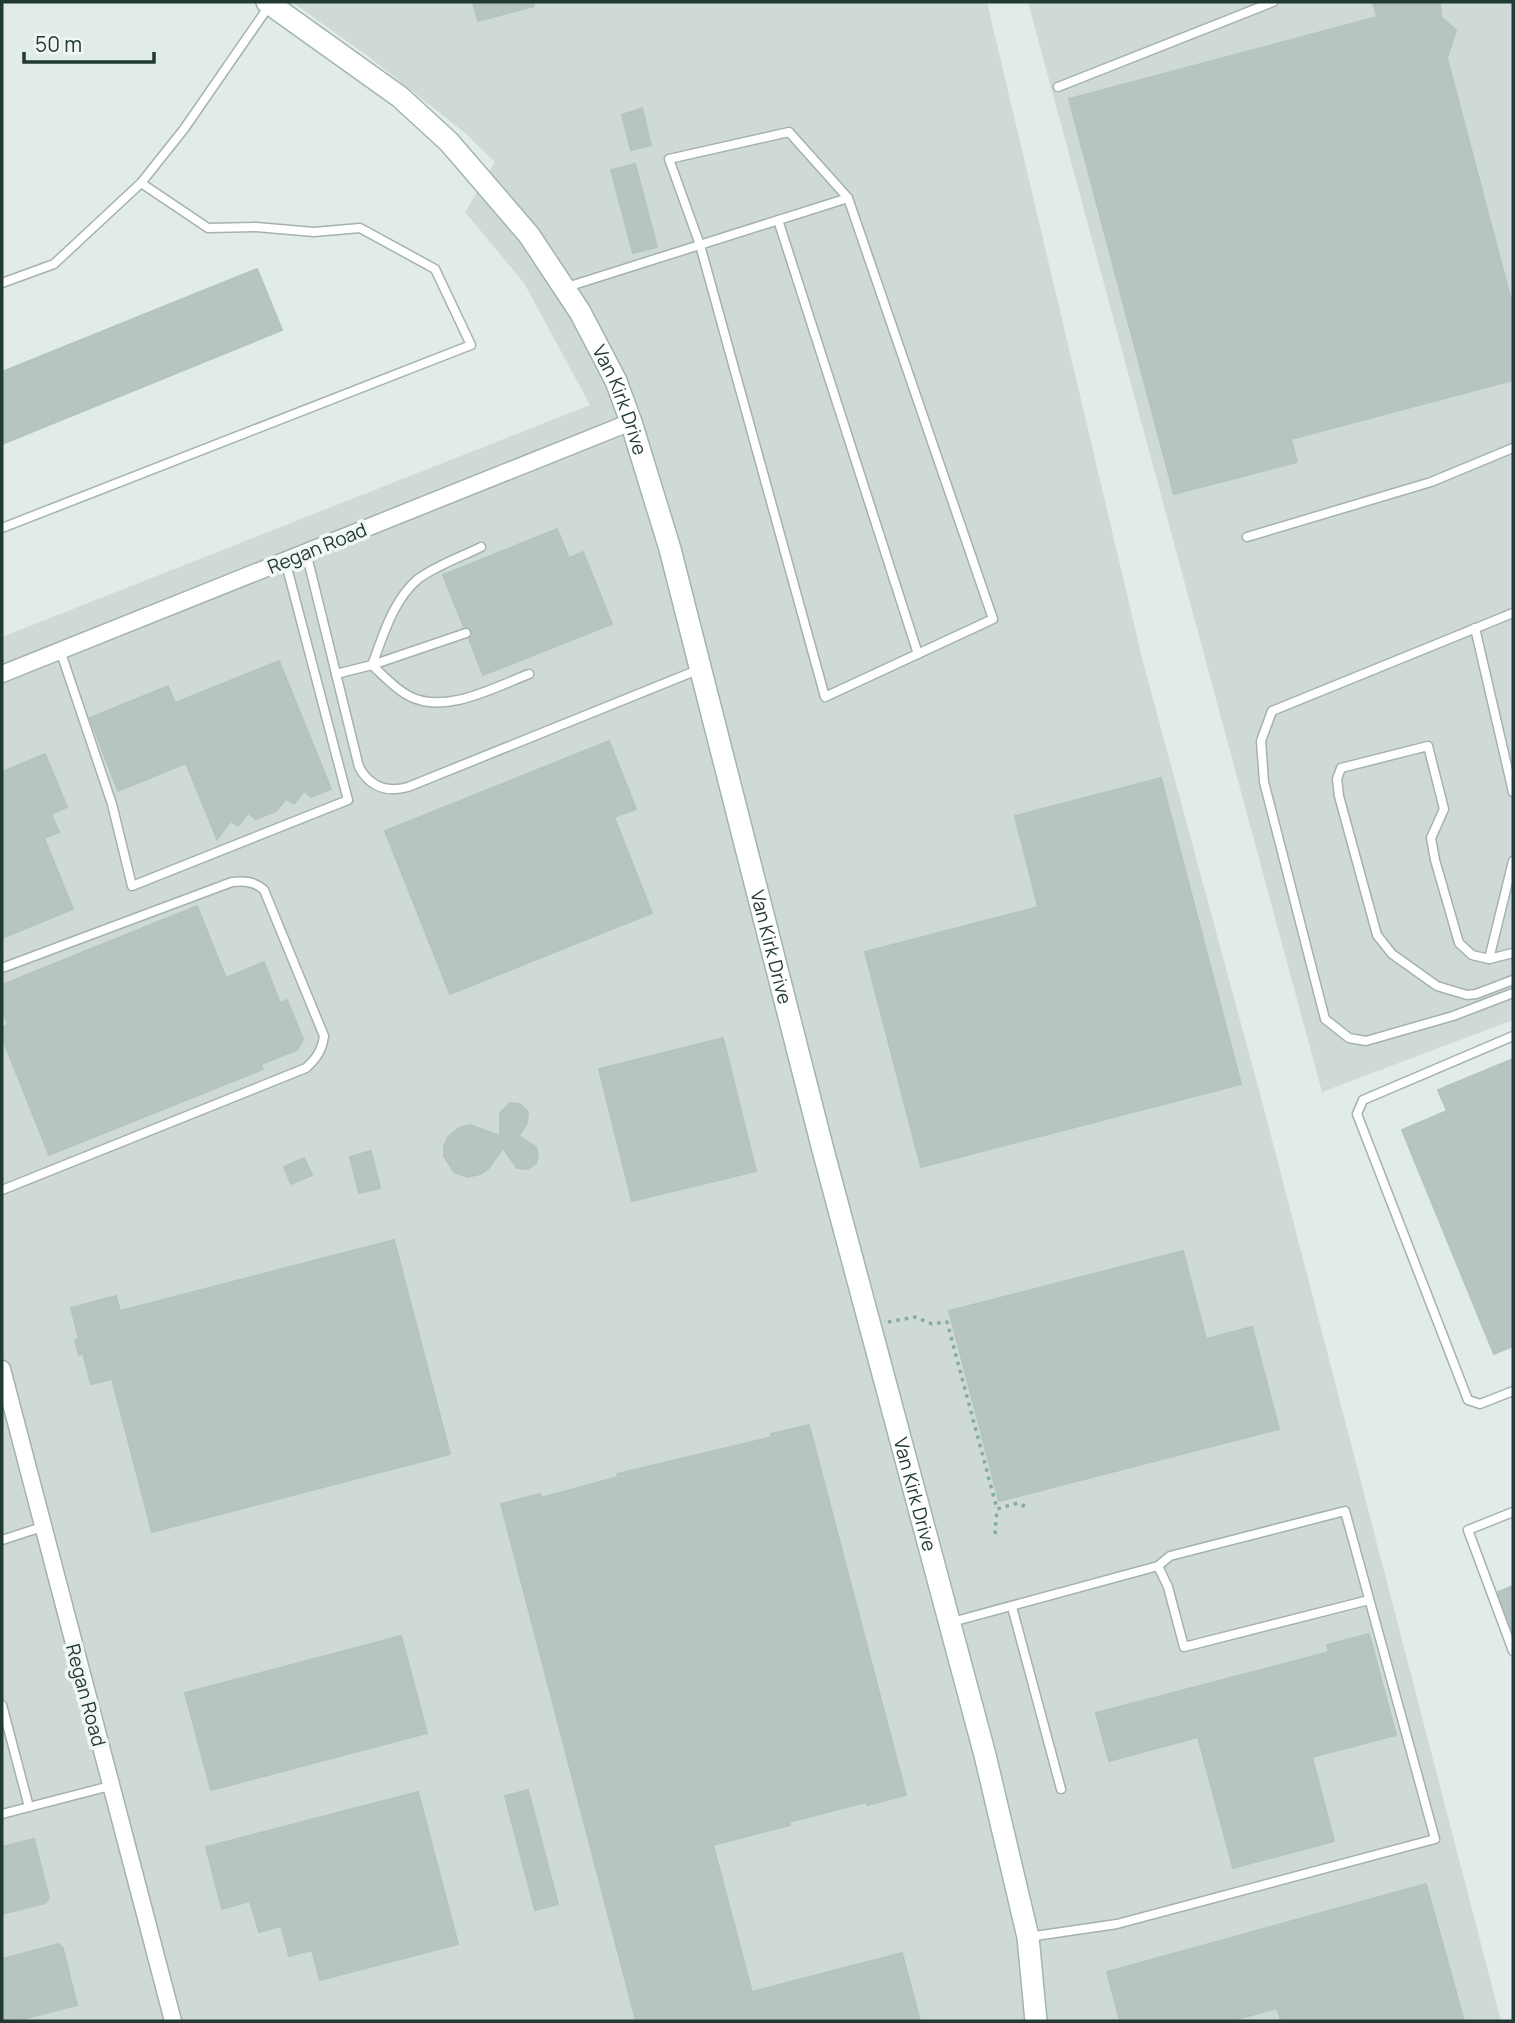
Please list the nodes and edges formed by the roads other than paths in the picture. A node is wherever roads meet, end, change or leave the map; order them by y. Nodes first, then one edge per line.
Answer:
1 (1273, 2) edge
2 (269, 3) edge
3 (1058, 87) dead end
4 (141, 183) junction
5 (848, 198) junction
6 (778, 220) junction
7 (701, 245) junction
8 (2, 283) edge
9 (564, 288) junction
10 (631, 422) junction
11 (1513, 447) edge
12 (2, 528) edge
13 (1248, 537) dead end
14 (481, 547) dead end
15 (306, 552) junction
16 (285, 560) junction
17 (1513, 613) edge
18 (1475, 628) junction
19 (466, 633) dead end
20 (60, 650) junction
21 (918, 653) junction
22 (372, 665) junction
23 (700, 669) junction
24 (2, 674) edge
25 (336, 674) junction
26 (529, 674) dead end
27 (1513, 792) edge
28 (1513, 861) edge
29 (1513, 953) edge
30 (1489, 959) junction
31 (2, 968) edge
32 (1513, 980) edge
33 (1513, 993) edge
34 (1513, 1036) edge
35 (2, 1190) edge
36 (2, 1369) edge
37 (1513, 1391) edge
38 (1513, 1512) edge
39 (43, 1528) junction
40 (2, 1540) edge
41 (1158, 1566) junction
42 (1369, 1600) junction
43 (1012, 1607) junction
44 (950, 1623) junction
45 (1513, 1651) edge
46 (2, 1705) edge
47 (110, 1786) junction
48 (1061, 1789) dead end
49 (29, 1807) junction
50 (2, 1814) edge
51 (1028, 1937) junction
52 (173, 2021) edge
53 (1036, 2021) edge

1 - 3 lane
2 - 4 lane
2 - 9 street, Van Kirk Drive
4 - 8 lane
4 - 12 lane
5 - 6 lane
5 - 7 lane
5 - 21 lane
6 - 7 lane
6 - 21 lane
7 - 9 lane
7 - 21 lane
9 - 10 street, Van Kirk Drive
10 - 15 street, Regan Road
10 - 23 street, Van Kirk Drive
11 - 13 lane
14 - 22 lane
15 - 16 street, Regan Road
15 - 25 lane
16 - 20 street, Regan Road
16 - 20 lane
17 - 18 lane
18 - 27 lane
18 - 33 lane
19 - 22 lane
20 - 24 street, Regan Road
22 - 25 lane
22 - 26 lane
23 - 25 lane
23 - 44 street, Van Kirk Drive
28 - 30 lane
29 - 30 lane
30 - 32 lane
31 - 35 lane
34 - 37 lane
36 - 39 street, Regan Road
38 - 45 lane
39 - 40 lane
39 - 47 street, Regan Road
41 - 42 lane
41 - 42 lane
41 - 43 lane
42 - 51 lane
43 - 44 lane
43 - 48 lane
44 - 51 street, Van Kirk Drive
46 - 49 lane
47 - 49 lane
47 - 52 street, Regan Road
49 - 50 lane
51 - 53 street, Van Kirk Drive

